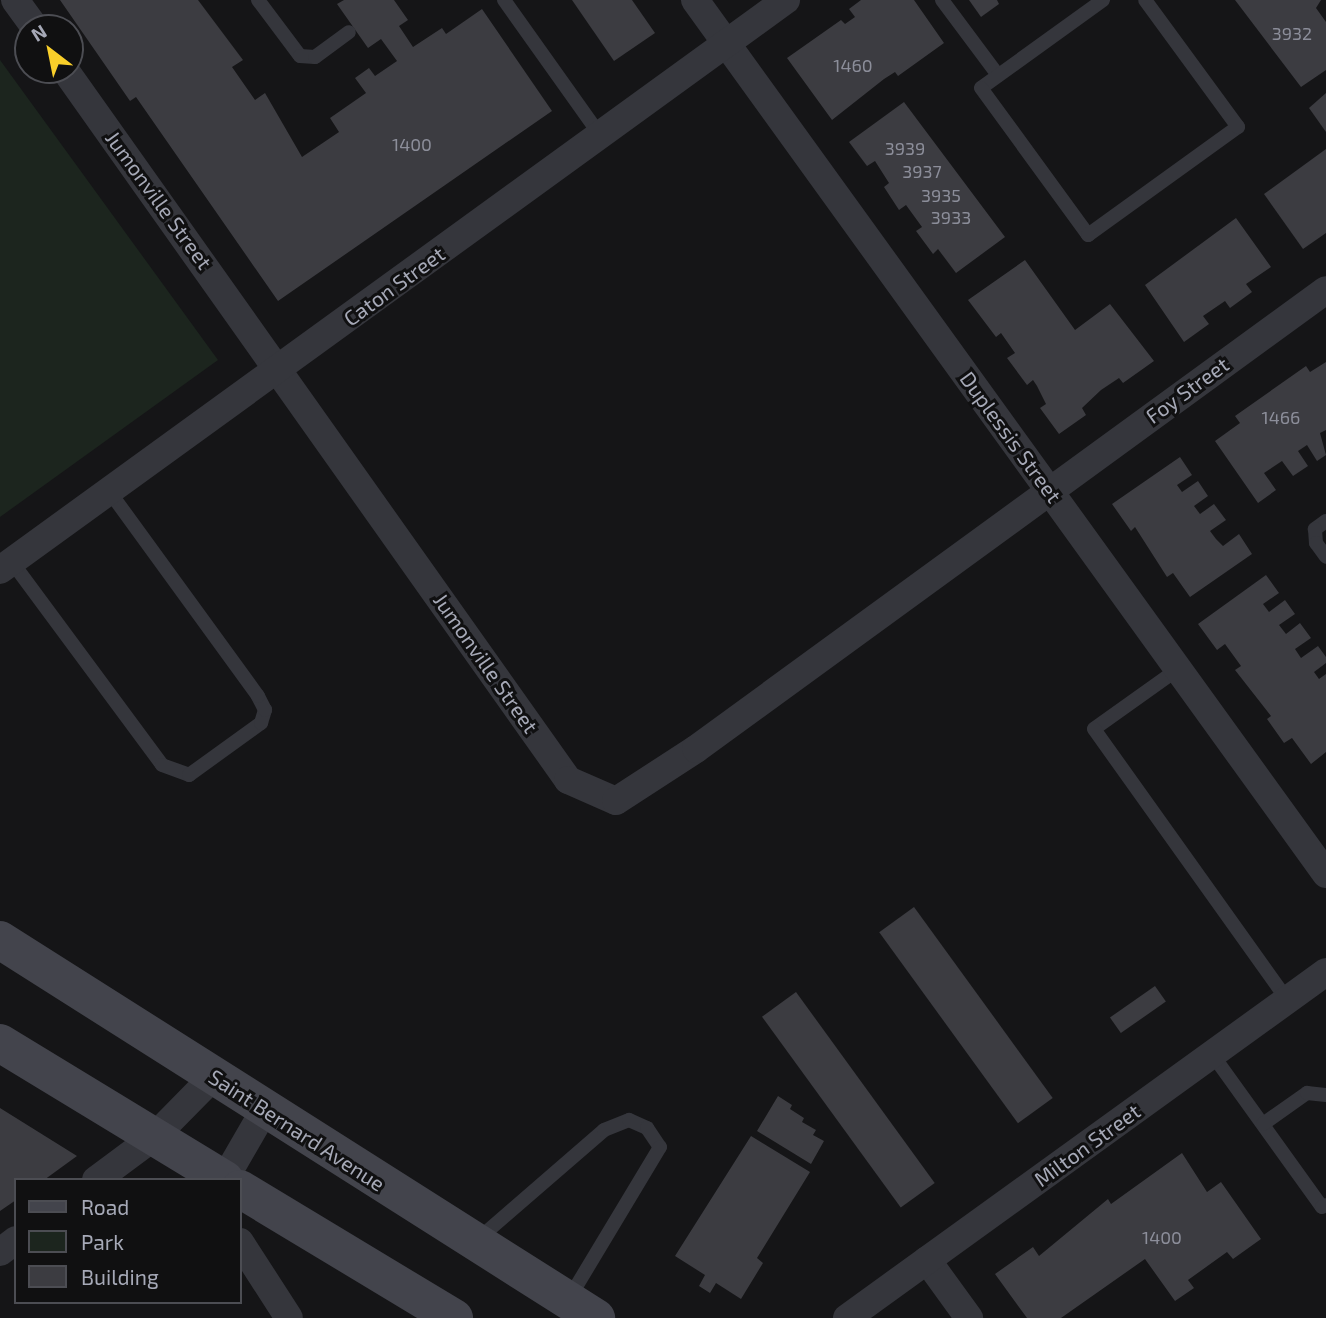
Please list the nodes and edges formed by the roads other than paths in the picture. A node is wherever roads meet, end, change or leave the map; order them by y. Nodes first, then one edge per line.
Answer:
1 (258, 0) edge
2 (504, 0) edge
3 (695, 0) edge
4 (786, 0) edge
5 (942, 0) edge
6 (1102, 0) edge
7 (1145, 0) edge
8 (349, 32) dead end
9 (726, 43) junction
10 (998, 75) junction
11 (75, 84) edge
12 (600, 135) junction
13 (1326, 290) edge
14 (280, 369) junction
15 (1048, 490) junction
16 (110, 491) junction
17 (1326, 521) edge
18 (1326, 557) edge
19 (6, 566) edge
20 (1178, 669) junction
21 (1326, 874) edge
22 (0, 940) edge
23 (1326, 971) edge
24 (1287, 1000) junction
25 (0, 1043) edge
26 (1212, 1054) junction
27 (213, 1077) junction
28 (1326, 1095) edge
29 (265, 1109) junction
30 (1263, 1125) junction
31 (154, 1137) junction
32 (99, 1178) edge
33 (221, 1178) edge
34 (230, 1178) edge
35 (242, 1190) edge
36 (1326, 1205) edge
37 (473, 1244) junction
38 (242, 1245) edge
39 (927, 1260) junction
40 (582, 1310) edge
41 (289, 1318) edge
42 (454, 1318) edge
43 (847, 1318) edge
44 (969, 1318) edge

1 - 8 lane
2 - 12 lane
3 - 9 street, Duplessis Street
4 - 9 street, Caton Street
5 - 10 lane
6 - 10 lane
7 - 10 lane
9 - 12 street, Caton Street
9 - 15 street, Duplessis Street
11 - 14 street, Jumonville Street
12 - 14 street, Caton Street
13 - 15 street, Foy Street
14 - 15 street, Jumonville Street
14 - 16 street, Caton Street
15 - 20 street, Duplessis Street
16 - 19 street, Caton Street
16 - 19 lane
17 - 18 lane
20 - 21 street, Duplessis Street
20 - 24 lane
22 - 27 main road, Saint Bernard Avenue
23 - 24 street, Milton Street
24 - 26 street, Milton Street
25 - 31 main road
26 - 30 lane
26 - 39 street, Milton Street
27 - 29 main road, Saint Bernard Avenue
27 - 31 street
28 - 30 lane
29 - 34 street
29 - 37 main road, Saint Bernard Avenue
30 - 36 lane
31 - 32 street
31 - 33 main road
35 - 42 main road
37 - 40 main road, Saint Bernard Avenue
37 - 40 lane
38 - 41 street
39 - 43 street, Milton Street
39 - 44 street

